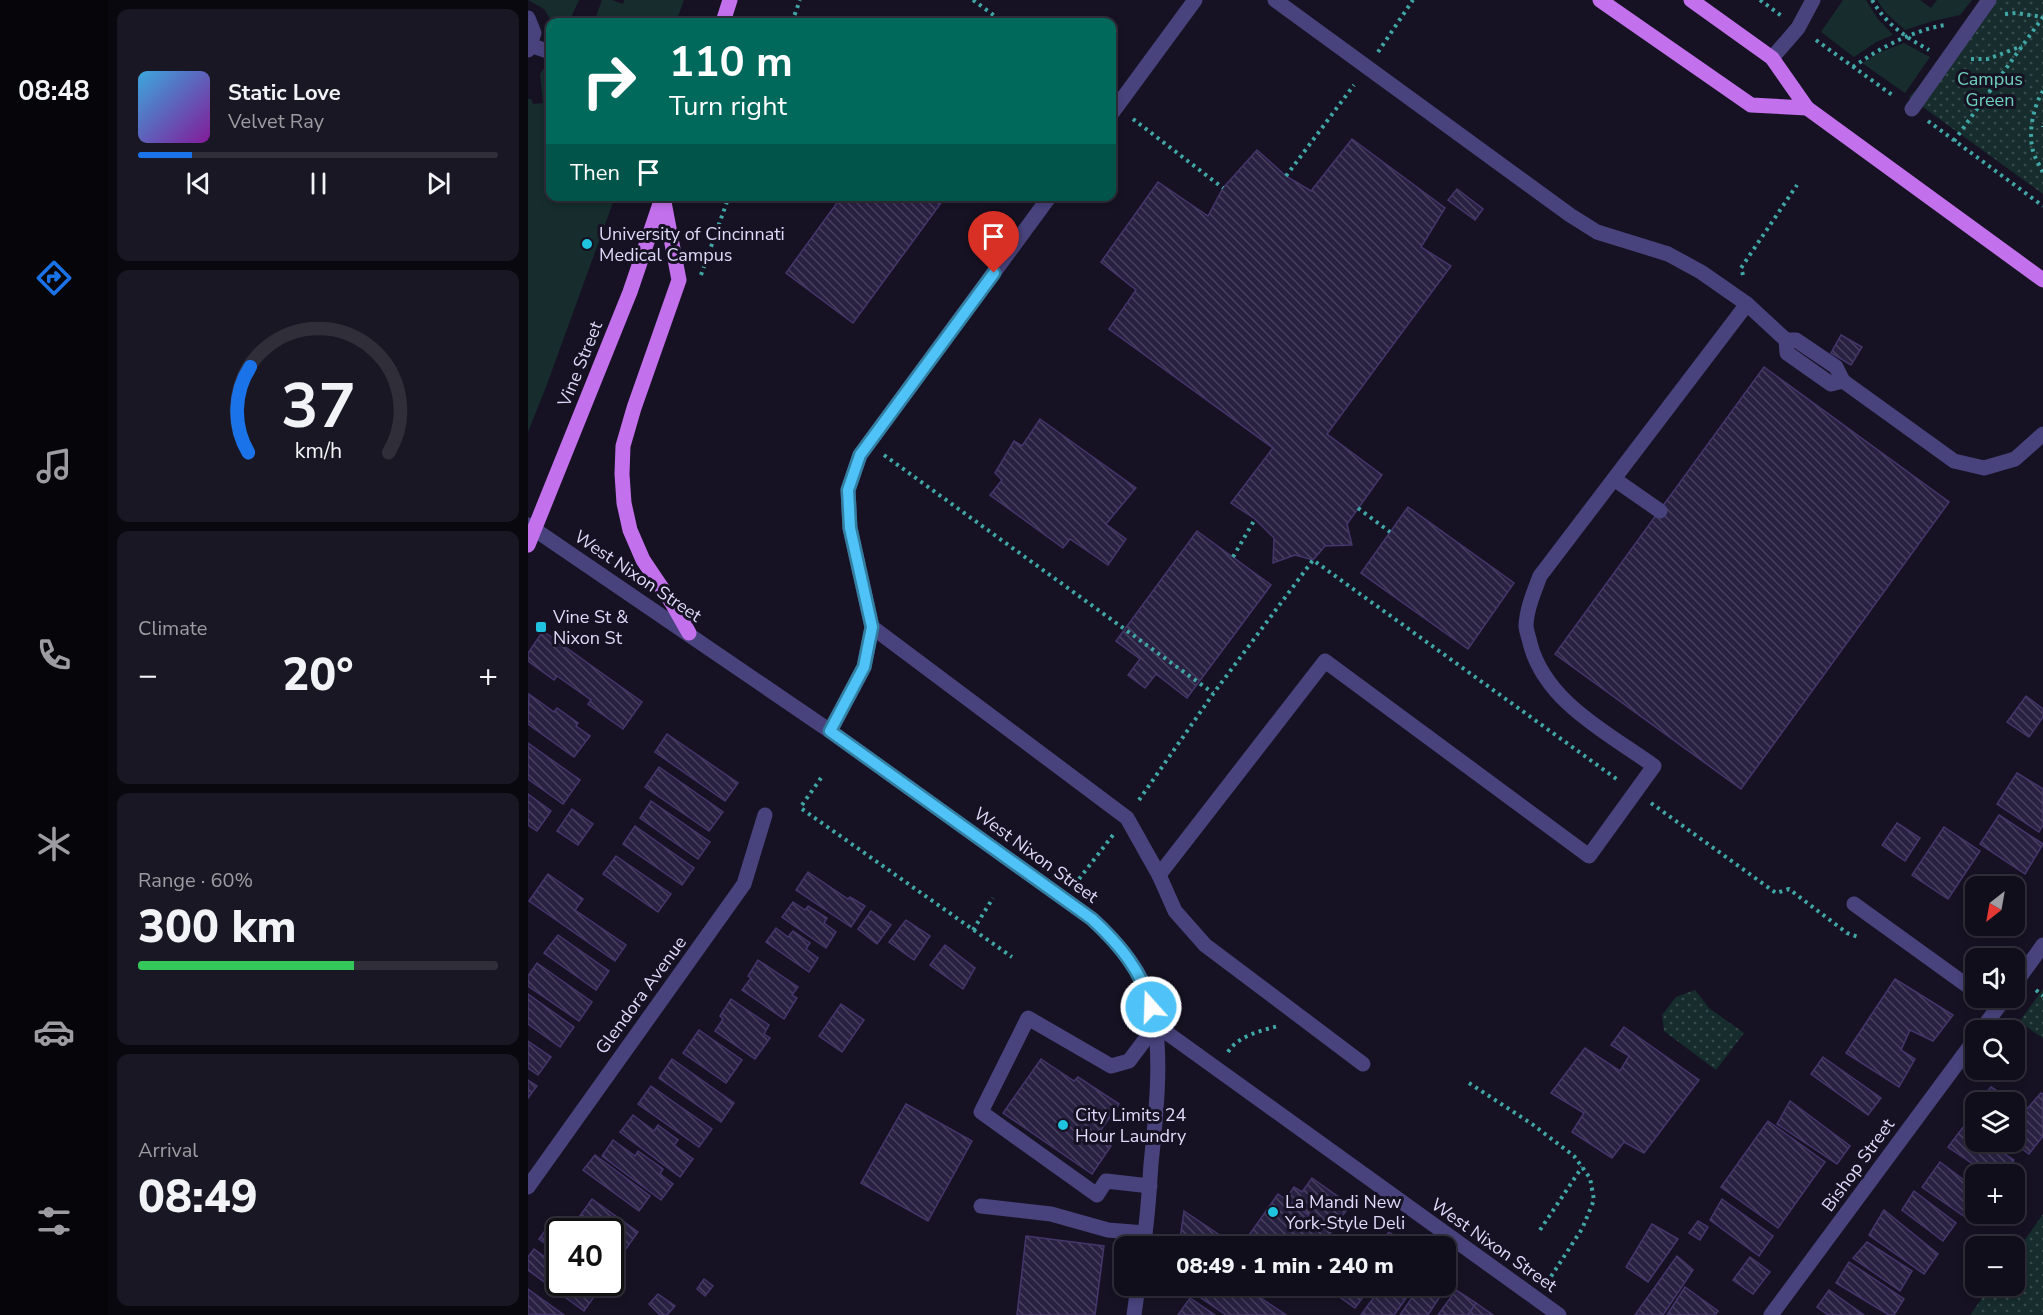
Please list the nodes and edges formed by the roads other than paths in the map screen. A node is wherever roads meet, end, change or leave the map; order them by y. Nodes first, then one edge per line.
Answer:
1 (730, 0) edge
2 (1196, 0) edge
3 (1275, 0) edge
4 (1600, 0) edge
5 (1691, 0) edge
6 (1814, 0) edge
7 (1989, 0) edge
8 (528, 18) edge
9 (724, 18) edge
10 (529, 47) edge
11 (546, 51) edge
12 (1772, 58) junction
13 (1116, 107) edge
14 (1807, 108) junction
15 (1912, 109) dead end
16 (662, 201) edge
17 (664, 201) edge
18 (1046, 201) edge
19 (2043, 280) edge
20 (1747, 304) junction
21 (2043, 434) edge
22 (1614, 478) junction
23 (1660, 510) dead end
24 (531, 527) edge
25 (528, 545) edge
26 (872, 627) junction
27 (689, 633) junction
28 (830, 731) junction
29 (765, 815) dead end
30 (1159, 875) junction
31 (1854, 904) dead end
32 (2043, 945) edge
33 (2025, 970) edge
34 (1965, 984) edge
35 (1998, 1008) edge
36 (1989, 1020) edge
37 (1156, 1025) junction
38 (1965, 1053) edge
39 (1363, 1064) dead end
40 (1150, 1186) junction
41 (528, 1187) edge
42 (981, 1206) dead end
43 (1130, 1236) edge
44 (1144, 1236) edge
45 (1137, 1296) edge
46 (1134, 1315) edge
47 (1559, 1315) edge
48 (1771, 1315) edge

1 - 9 main road
2 - 13 street
3 - 20 street
4 - 14 main road
5 - 12 main road
6 - 12 street
7 - 15 street
8 - 10 street
10 - 11 street
12 - 14 main road
14 - 19 main road
16 - 24 main road, Vine Street
17 - 27 main road
18 - 26 street
20 - 21 street
20 - 22 street
22 - 23 street
22 - 30 street
24 - 25 main road, Vine Street
24 - 27 street, West Nixon Street
26 - 28 street
26 - 30 street
27 - 28 street, West Nixon Street
28 - 37 street, West Nixon Street
29 - 41 street, Glendora Avenue
30 - 39 street
31 - 34 street
32 - 33 street
35 - 36 street
37 - 40 street
37 - 40 street
37 - 47 street, West Nixon Street
38 - 48 street, Bishop Street
40 - 44 street
42 - 43 street
45 - 46 street

